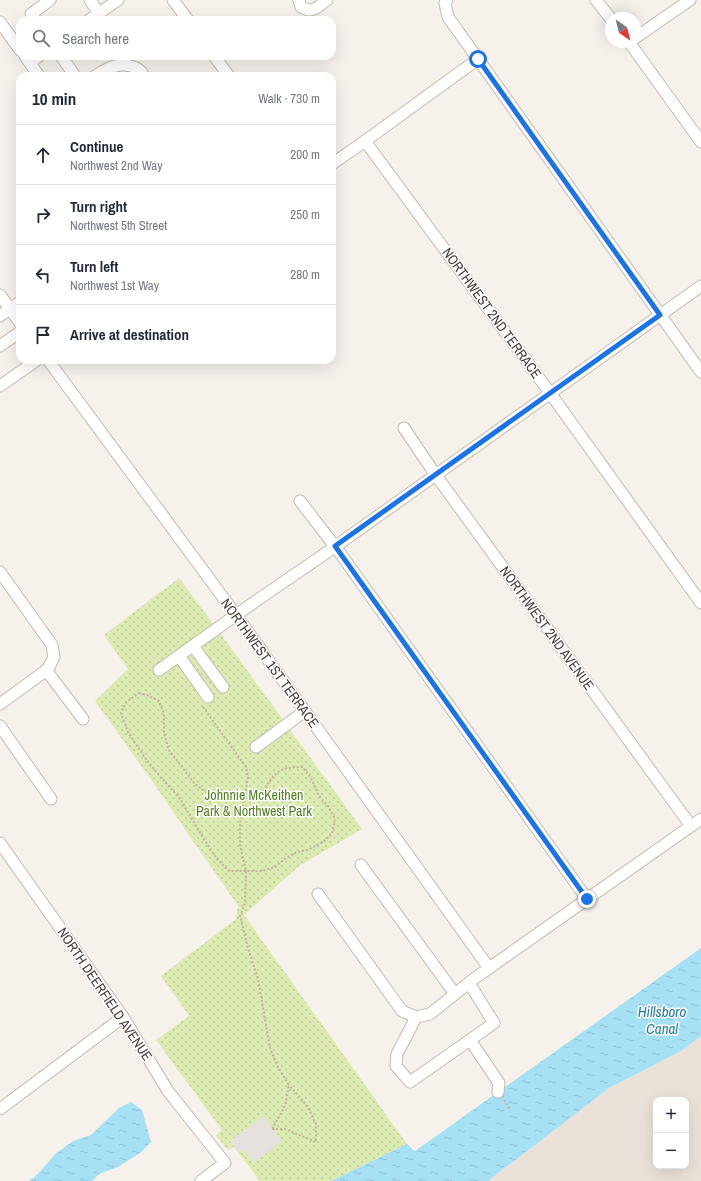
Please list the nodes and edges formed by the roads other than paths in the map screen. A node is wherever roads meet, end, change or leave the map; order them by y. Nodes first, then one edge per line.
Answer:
1 (50, 0) edge
2 (90, 0) edge
3 (118, 0) edge
4 (173, 0) edge
5 (299, 0) edge
6 (327, 0) edge
7 (596, 0) edge
8 (690, 0) edge
9 (446, 1) edge
10 (605, 12) edge
11 (99, 13) junction
12 (33, 16) edge
13 (95, 16) edge
14 (185, 16) edge
15 (0, 22) edge
16 (641, 34) edge
17 (16, 44) edge
18 (633, 48) edge
19 (478, 59) junction
20 (28, 60) edge
21 (64, 60) edge
22 (217, 60) edge
23 (36, 72) edge
24 (72, 72) edge
25 (105, 72) edge
26 (142, 72) edge
27 (226, 72) edge
28 (365, 141) junction
29 (701, 142) edge
30 (336, 161) edge
31 (701, 286) edge
32 (0, 295) edge
33 (16, 305) edge
34 (10, 309) junction
35 (660, 315) junction
36 (0, 316) edge
37 (16, 317) edge
38 (16, 335) edge
39 (0, 346) edge
40 (31, 364) edge
41 (51, 364) edge
42 (701, 372) edge
43 (0, 386) edge
44 (551, 394) junction
45 (404, 428) dead end
46 (435, 474) junction
47 (300, 501) dead end
48 (335, 546) junction
49 (0, 572) edge
50 (701, 603) edge
51 (236, 615) junction
52 (193, 646) junction
53 (179, 656) junction
54 (46, 670) junction
55 (160, 670) dead end
56 (222, 687) dead end
57 (205, 701) road end
58 (0, 704) edge
59 (305, 711) junction
60 (83, 719) dead end
61 (0, 726) edge
62 (256, 747) dead end
63 (51, 799) dead end
64 (701, 820) edge
65 (691, 826) junction
66 (0, 843) edge
67 (361, 865) dead end
68 (318, 894) dead end
69 (587, 899) junction
70 (489, 968) junction
71 (472, 980) junction
72 (455, 994) junction
73 (123, 1017) junction
74 (416, 1017) junction
75 (470, 1040) junction
76 (499, 1094) road end
77 (0, 1110) edge
78 (201, 1181) edge

1 - 12 street
2 - 11 street
3 - 11 street
4 - 14 street
5 - 6 street
7 - 10 street
8 - 16 street
9 - 19 street
11 - 13 street
15 - 17 street
18 - 29 street
19 - 28 street
19 - 35 street
20 - 23 street
21 - 24 street
22 - 27 street
25 - 26 street
28 - 30 street
28 - 44 street, NORTHWEST 2ND TERRACE
31 - 35 street
32 - 34 street
33 - 34 street
34 - 36 street
34 - 37 street
35 - 42 street
35 - 44 street
38 - 39 street
40 - 43 street
41 - 51 street, NORTHWEST 1ST TERRACE
44 - 46 street
44 - 50 street, NORTHWEST 2ND TERRACE
45 - 46 street, NORTHWEST 2ND AVENUE
46 - 48 street
46 - 65 street, NORTHWEST 2ND AVENUE
47 - 48 street
48 - 51 street
48 - 69 street
49 - 54 street
51 - 52 street
51 - 59 street, NORTHWEST 1ST TERRACE
52 - 53 street
52 - 56 street
53 - 55 street
53 - 57 street
54 - 58 street
54 - 60 street
59 - 62 street
59 - 70 street, NORTHWEST 1ST TERRACE
61 - 63 street
64 - 65 street
65 - 69 street
66 - 73 street, NORTH DEERFIELD AVENUE
67 - 72 street
68 - 74 street
69 - 70 street
70 - 71 street
71 - 72 street
71 - 75 street
72 - 74 street
73 - 77 street
73 - 78 street, NORTH DEERFIELD AVENUE
74 - 75 street
75 - 76 street

